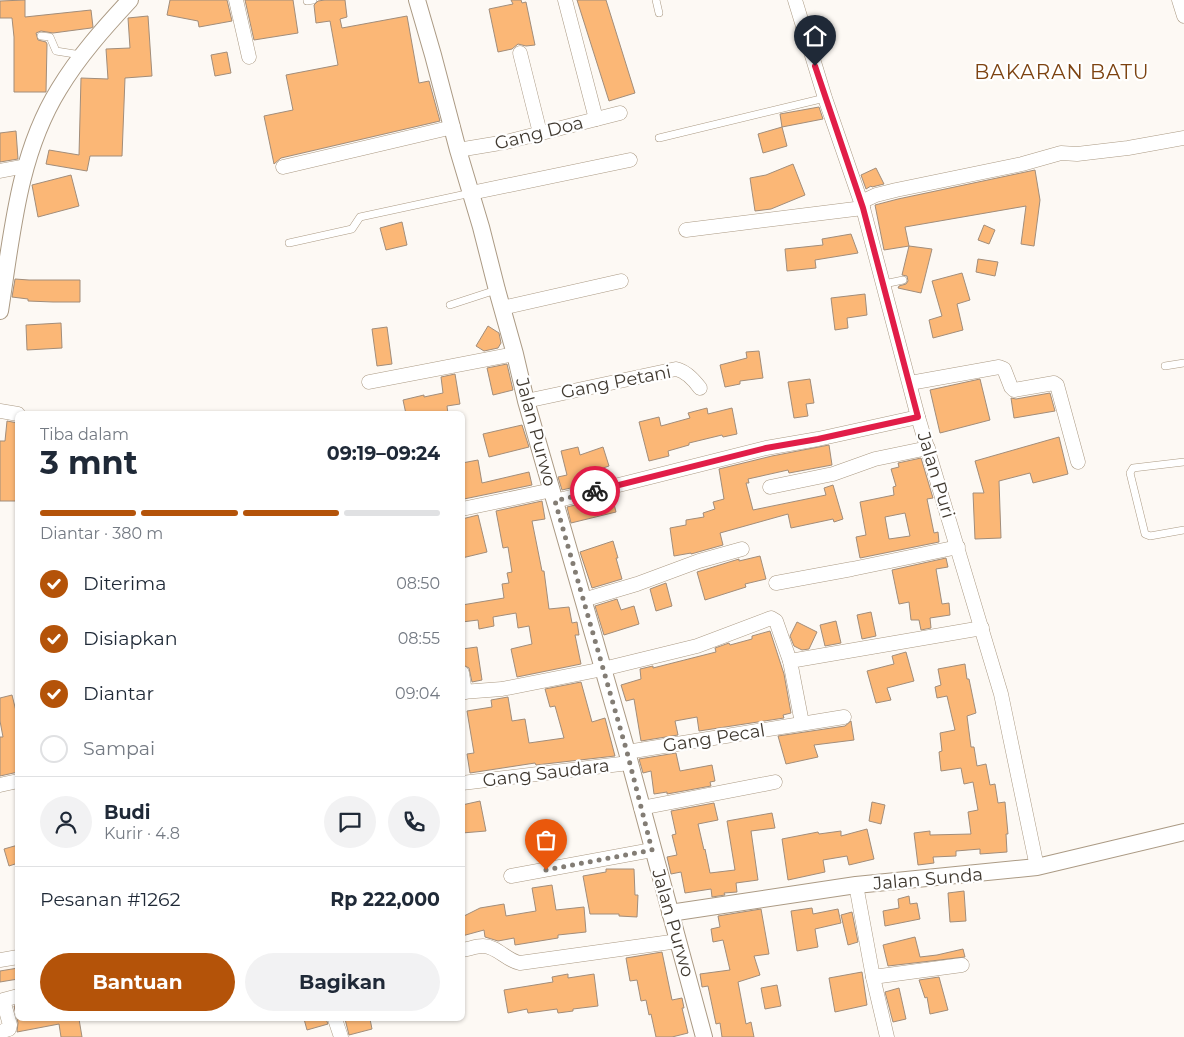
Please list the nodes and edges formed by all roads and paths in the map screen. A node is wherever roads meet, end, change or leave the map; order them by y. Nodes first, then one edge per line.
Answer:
1 (130, 0) edge
2 (236, 0) edge
3 (417, 0) edge
4 (565, 0) edge
5 (656, 0) edge
6 (796, 0) edge
7 (1179, 0) edge
8 (659, 13) dead end
9 (1184, 16) edge
10 (41, 36) dead end
11 (520, 53) dead end
12 (81, 56) junction
13 (249, 57) dead end
14 (825, 98) junction
15 (620, 113) dead end
16 (596, 119) junction
17 (453, 126) junction
18 (540, 133) junction
19 (659, 138) dead end
20 (1184, 138) edge
21 (458, 150) junction
22 (630, 160) dead end
23 (26, 166) junction
24 (284, 167) dead end
25 (0, 170) edge
26 (471, 193) junction
27 (862, 205) junction
28 (686, 230) dead end
29 (289, 243) dead end
30 (621, 280) dead end
31 (903, 280) dead end
32 (2, 284) edge
33 (884, 284) junction
34 (497, 290) junction
35 (450, 305) dead end
36 (502, 308) junction
37 (0, 311) edge
38 (515, 354) junction
39 (1184, 363) edge
40 (1165, 366) dead end
41 (369, 382) dead end
42 (910, 383) junction
43 (700, 388) dead end
44 (526, 401) junction
45 (0, 410) edge
46 (15, 413) edge
47 (918, 417) junction
48 (928, 448) junction
49 (1078, 462) dead end
50 (1184, 462) edge
51 (770, 488) dead end
52 (553, 495) junction
53 (465, 509) edge
54 (1184, 530) edge
55 (958, 546) junction
56 (742, 549) dead end
57 (776, 583) dead end
58 (583, 600) junction
59 (982, 628) junction
60 (790, 661) junction
61 (603, 669) junction
62 (465, 692) edge
63 (844, 718) dead end
64 (802, 723) junction
65 (628, 757) junction
66 (15, 782) edge
67 (775, 782) dead end
68 (465, 783) edge
69 (0, 785) edge
70 (641, 808) junction
71 (1184, 832) edge
72 (652, 850) junction
73 (1036, 867) junction
74 (511, 876) dead end
75 (856, 885) junction
76 (670, 913) junction
77 (678, 941) junction
78 (465, 949) edge
79 (15, 958) edge
80 (0, 960) edge
81 (962, 965) dead end
82 (873, 978) junction
83 (15, 997) edge
84 (336, 1021) edge
85 (3, 1033) edge
86 (341, 1037) edge
87 (704, 1037) edge
88 (887, 1037) edge

1 - 12 street
2 - 13 street
3 - 17 street, Jalan Purwo
4 - 16 street
5 - 8 lane
6 - 14 street, Jalan Puri
7 - 9 street
10 - 12 lane
11 - 18 street
12 - 23 street
14 - 19 lane
14 - 27 street, Jalan Puri
15 - 16 street, Gang Doa
16 - 18 street, Gang Doa
17 - 21 street, Jalan Purwo
17 - 24 street
18 - 21 street, Gang Doa
20 - 27 street
21 - 26 street, Jalan Purwo
22 - 26 street
23 - 25 street
23 - 32 street
26 - 29 lane
26 - 34 street, Jalan Purwo
27 - 28 street
27 - 33 street, Jalan Puri
30 - 36 street
31 - 33 lane
32 - 37 street
33 - 42 street, Jalan Puri
34 - 35 lane
34 - 36 street, Jalan Purwo
36 - 38 street, Jalan Purwo
38 - 41 street
38 - 44 street, Jalan Purwo
39 - 40 lane
42 - 47 street, Jalan Puri
42 - 49 street
43 - 44 street, Gang Petani
44 - 52 street, Jalan Purwo
45 - 46 street
47 - 48 street, Jalan Puri
47 - 52 street
48 - 51 street
48 - 55 street, Jalan Puri
50 - 54 lane
52 - 53 street
52 - 58 street, Jalan Purwo
55 - 57 street
55 - 59 street, Jalan Puri
56 - 58 street
58 - 61 street, Jalan Purwo
59 - 60 street
59 - 73 street, Jalan Puri
60 - 61 street
60 - 64 street
61 - 62 street
61 - 65 street, Jalan Purwo
63 - 64 street, Gang Pecal
64 - 65 street, Gang Pecal
65 - 68 street, Gang Saudara
65 - 70 street, Jalan Purwo
66 - 69 street
67 - 70 street
70 - 72 street, Jalan Purwo
71 - 73 street, Jalan Sunda
72 - 74 street
72 - 76 street, Jalan Purwo
73 - 75 street, Jalan Sunda
75 - 76 street, Jalan Sunda
75 - 82 street
76 - 77 street, Jalan Purwo
77 - 78 street
77 - 87 street, Jalan Purwo
79 - 80 street
81 - 82 street
82 - 88 street
83 - 85 street
84 - 86 street

